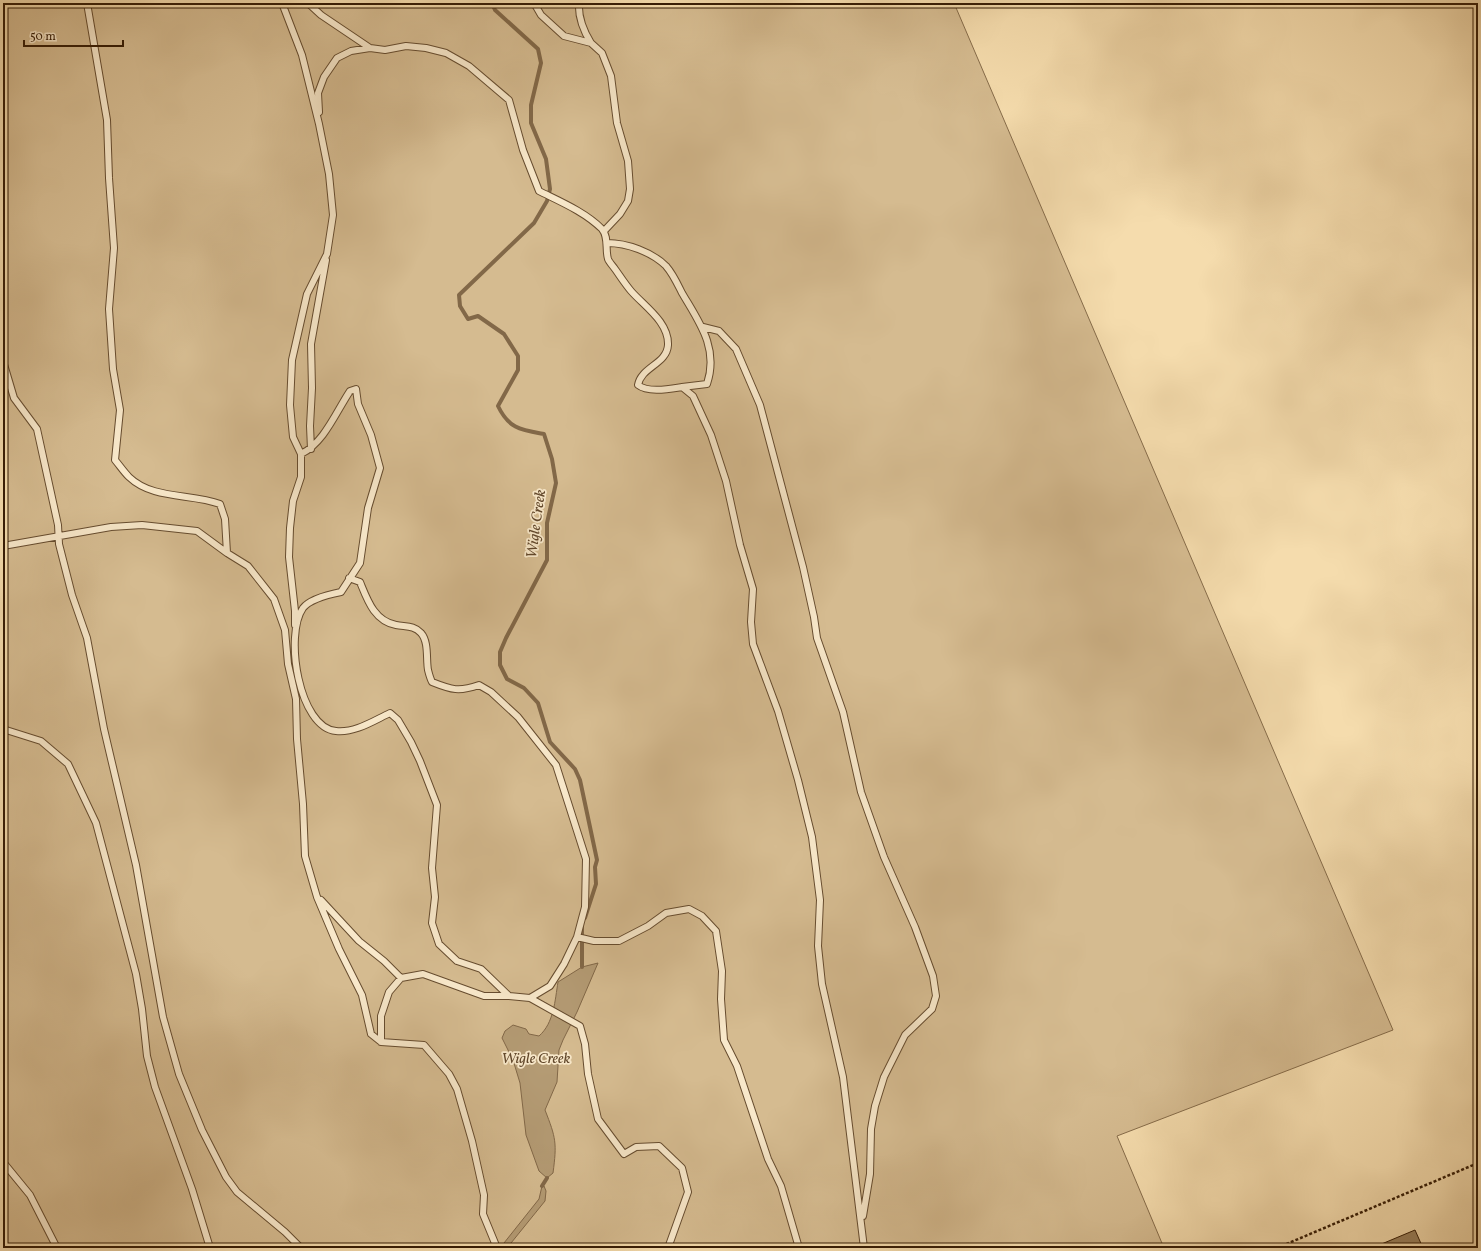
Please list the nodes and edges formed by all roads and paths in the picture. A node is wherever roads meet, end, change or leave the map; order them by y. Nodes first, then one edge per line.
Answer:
1 (87, 3) edge
2 (282, 3) edge
3 (308, 3) edge
4 (534, 3) edge
5 (579, 3) edge
6 (591, 43) junction
7 (370, 48) junction
8 (319, 124) junction
9 (604, 231) junction
10 (607, 243) junction
11 (328, 254) junction
12 (703, 327) junction
13 (3, 361) edge
14 (682, 387) junction
15 (311, 449) junction
16 (301, 454) junction
17 (59, 536) junction
18 (3, 546) edge
19 (227, 553) junction
20 (349, 578) junction
21 (295, 631) junction
22 (3, 729) edge
23 (317, 897) junction
24 (577, 937) junction
25 (401, 978) junction
26 (509, 996) junction
27 (530, 998) junction
28 (382, 1042) junction
29 (3, 1162) edge
30 (1478, 1163) edge
31 (861, 1223) junction
32 (57, 1248) edge
33 (210, 1248) edge
34 (301, 1248) edge
35 (496, 1248) edge
36 (668, 1248) edge
37 (799, 1248) edge
38 (864, 1248) edge
39 (1277, 1248) edge

1 - 19 lane
2 - 8 lane
3 - 7 lane
4 - 6 lane
5 - 6 lane
6 - 9 lane
7 - 8 lane
7 - 9 lane
8 - 11 lane
9 - 10 lane
10 - 12 lane
10 - 14 lane
11 - 15 lane
11 - 16 lane
12 - 14 lane
12 - 31 lane
13 - 17 lane
14 - 31 lane
15 - 16 lane
15 - 20 lane
16 - 21 lane
17 - 18 lane
17 - 19 lane
17 - 34 lane
19 - 23 lane
20 - 21 lane
20 - 24 lane
21 - 26 lane
22 - 33 lane
23 - 25 lane
23 - 28 lane
24 - 27 lane
24 - 37 lane
25 - 26 lane
25 - 28 lane
26 - 27 lane
27 - 36 lane
28 - 35 lane
29 - 32 lane
30 - 39 path
31 - 38 lane

